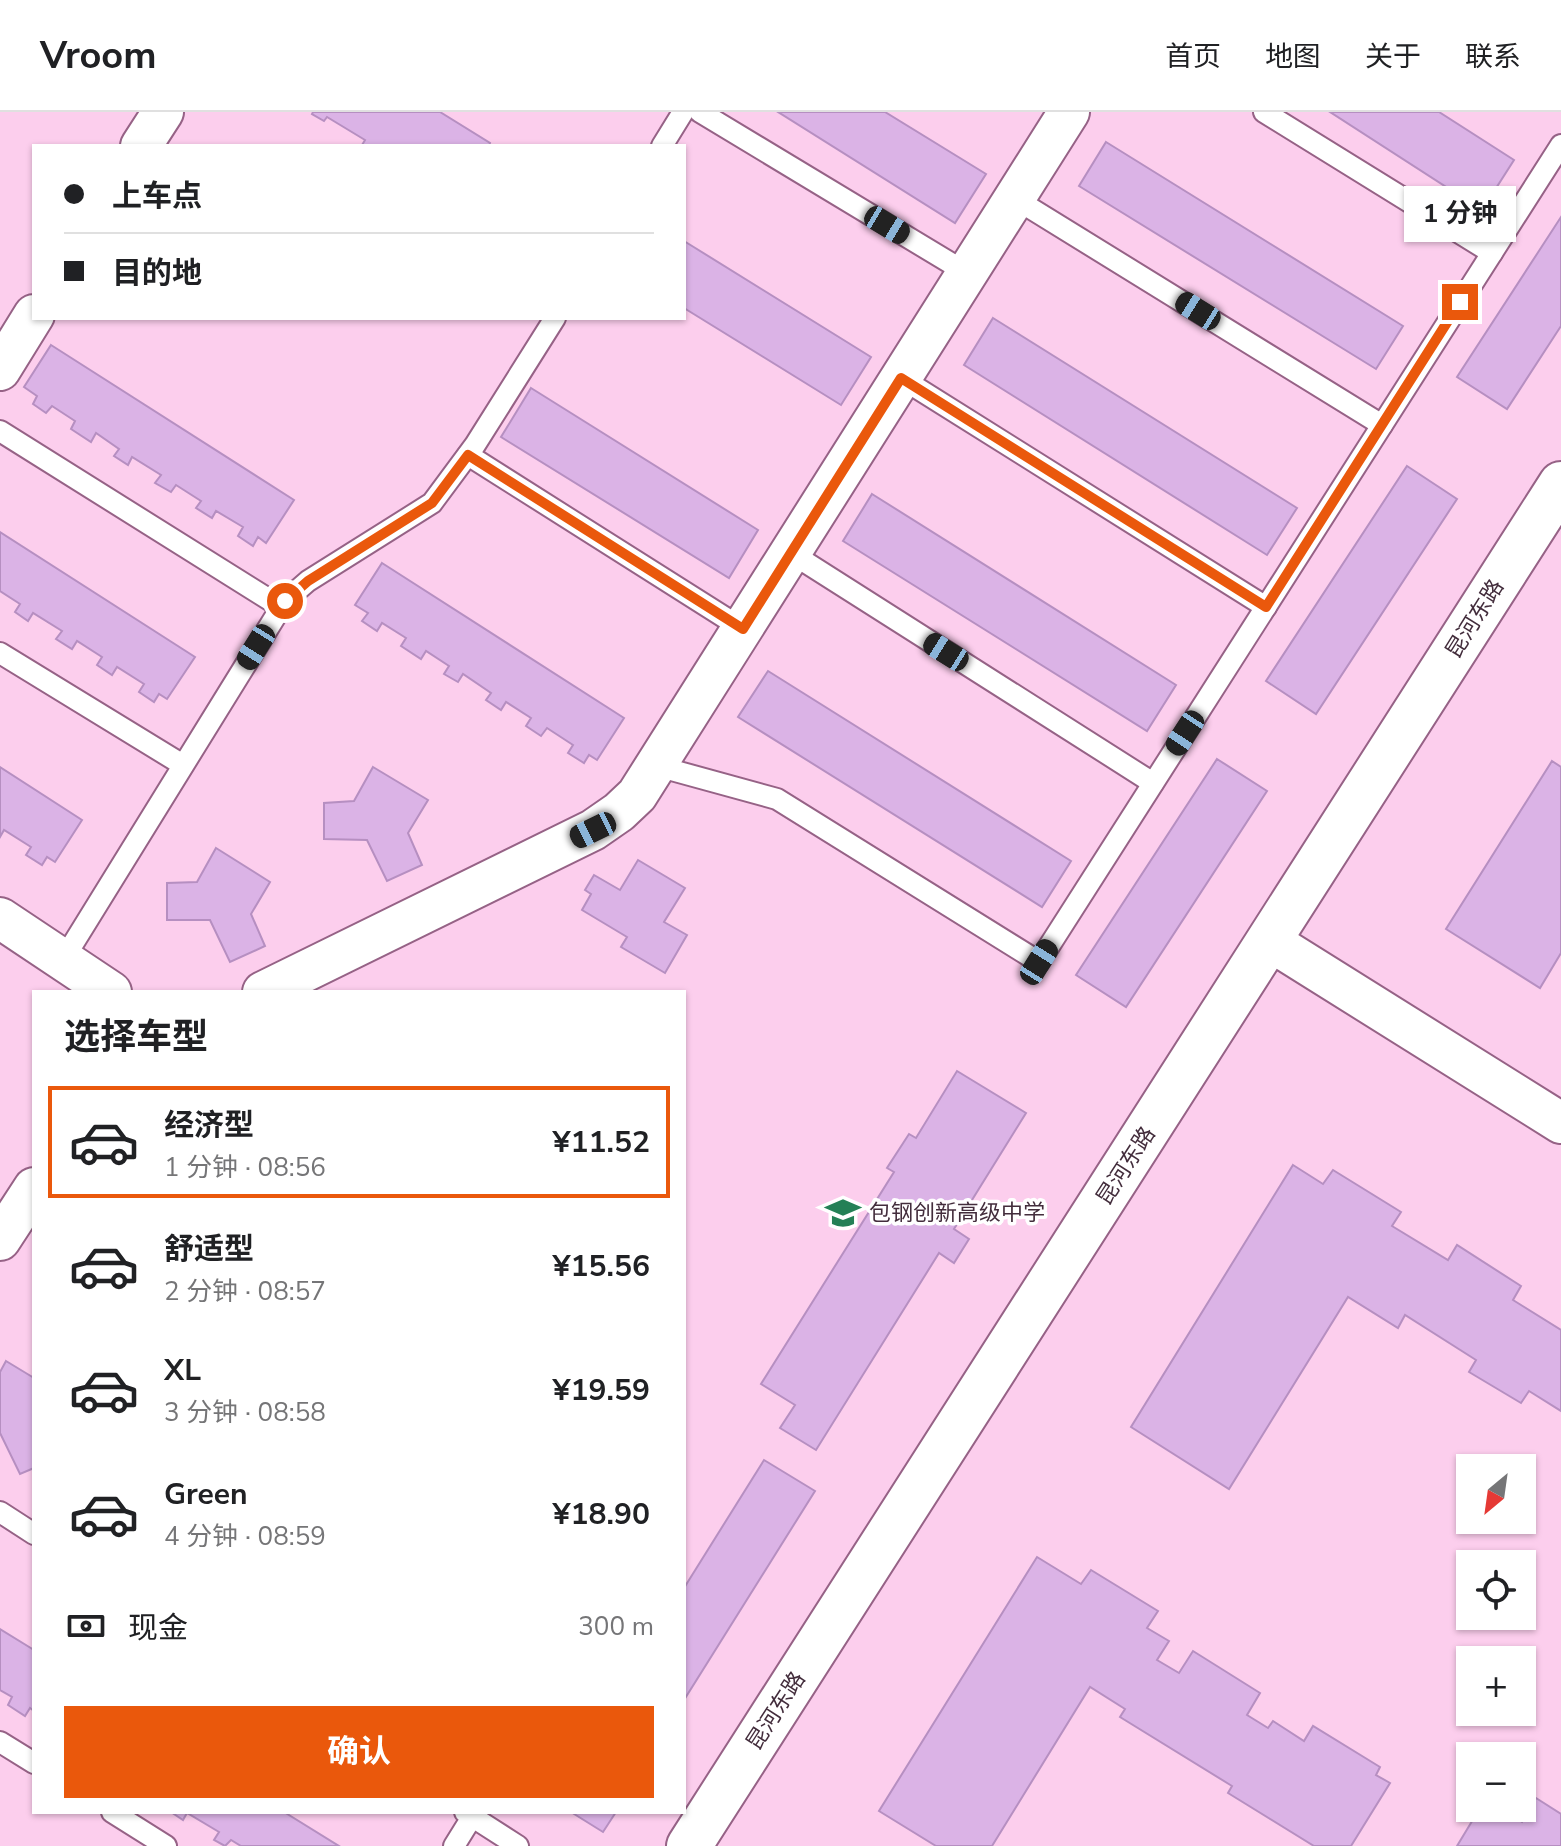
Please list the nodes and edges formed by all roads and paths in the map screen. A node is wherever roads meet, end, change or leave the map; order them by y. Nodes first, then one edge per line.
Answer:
1 (163, 112) edge
2 (683, 112) edge
3 (700, 112) edge
4 (1069, 112) edge
5 (1264, 112) edge
6 (142, 144) edge
7 (663, 144) edge
8 (1561, 145) edge
9 (1014, 198) junction
10 (1492, 253) junction
11 (967, 273) junction
12 (32, 318) edge
13 (554, 320) edge
14 (0, 370) edge
15 (901, 378) junction
16 (1382, 425) junction
17 (0, 431) edge
18 (468, 455) junction
19 (1561, 484) edge
20 (791, 553) junction
21 (281, 607) junction
22 (1266, 607) junction
23 (743, 629) junction
24 (0, 653) edge
25 (183, 765) junction
26 (657, 766) junction
27 (1153, 783) junction
28 (0, 918) edge
29 (1270, 941) junction
30 (63, 960) junction
31 (108, 990) edge
32 (267, 990) edge
33 (1561, 1123) edge
34 (32, 1191) edge
35 (0, 1240) edge
36 (0, 1512) edge
37 (32, 1533) edge
38 (0, 1742) edge
39 (32, 1762) edge
40 (115, 1814) edge
41 (468, 1814) edge
42 (166, 1846) edge
43 (454, 1846) edge
44 (518, 1846) edge
45 (689, 1846) edge

1 - 6 street
2 - 7 lane
3 - 11 lane
4 - 9 street
5 - 10 lane
8 - 10 lane
9 - 11 street
9 - 16 lane
10 - 16 lane
11 - 15 street
12 - 14 street
13 - 18 lane
15 - 20 street
15 - 22 lane
16 - 22 lane
17 - 21 lane
18 - 21 lane
18 - 23 lane
19 - 29 street, 昆河东路
20 - 23 street
20 - 27 lane
21 - 25 lane
22 - 27 lane
23 - 26 street
24 - 25 lane
25 - 30 lane
26 - 27 lane
26 - 32 street
28 - 30 street
29 - 33 street
29 - 45 street, 昆河东路
30 - 31 street
34 - 35 street
36 - 37 lane
38 - 39 lane
40 - 42 lane
41 - 43 lane
41 - 44 lane

